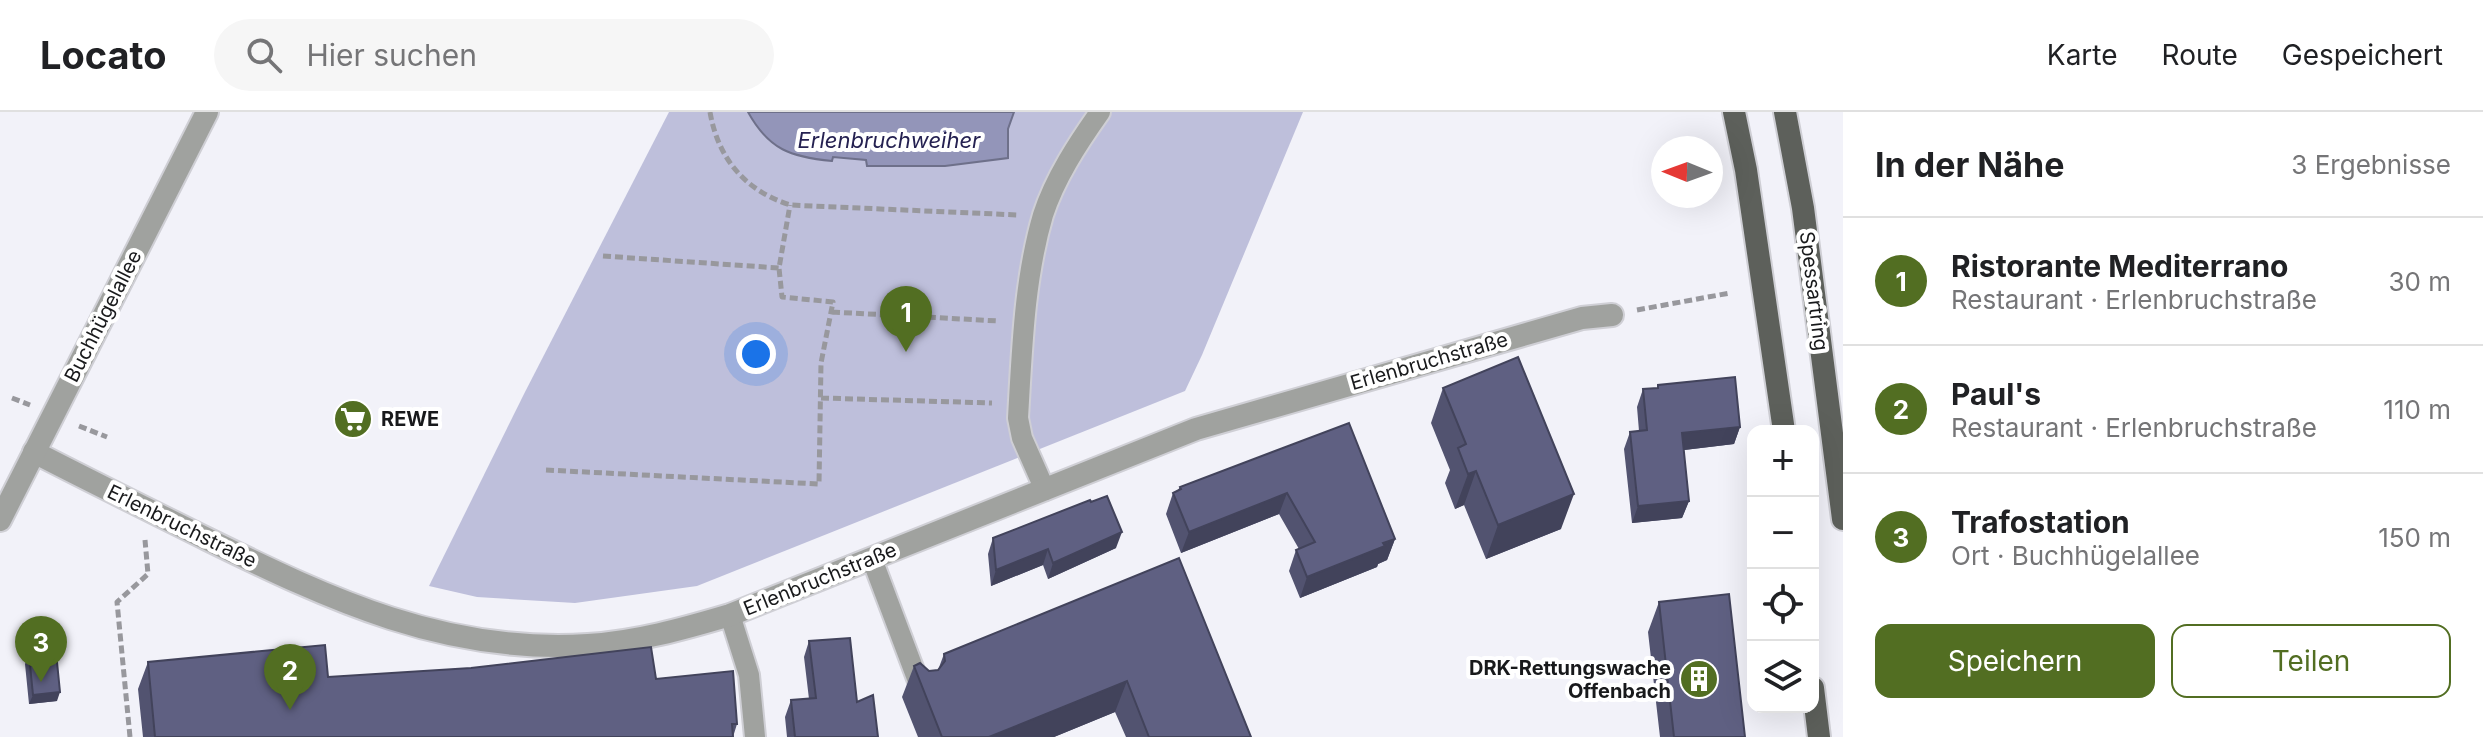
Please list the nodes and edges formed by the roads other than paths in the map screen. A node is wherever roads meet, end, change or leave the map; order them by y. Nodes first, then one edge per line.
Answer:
1 (207, 112) edge
2 (1100, 112) edge
3 (1734, 112) edge
4 (1785, 112) edge
5 (1612, 315) road end
6 (1783, 425) edge
7 (34, 452) junction
8 (1045, 490) junction
9 (1843, 519) edge
10 (0, 520) edge
11 (872, 559) junction
12 (730, 615) junction
13 (921, 689) edge
14 (1816, 713) edge
15 (755, 737) edge
16 (1819, 737) edge

1 - 7 street, Buchhügelallee
2 - 8 lane
3 - 6 main road
4 - 9 main road, Spessartring
5 - 8 street, Erlenbruchstraße
7 - 10 street, Buchhügelallee
7 - 12 street, Erlenbruchstraße
8 - 11 street, Erlenbruchstraße
11 - 12 street, Erlenbruchstraße
11 - 13 lane
12 - 15 lane
14 - 16 main road

